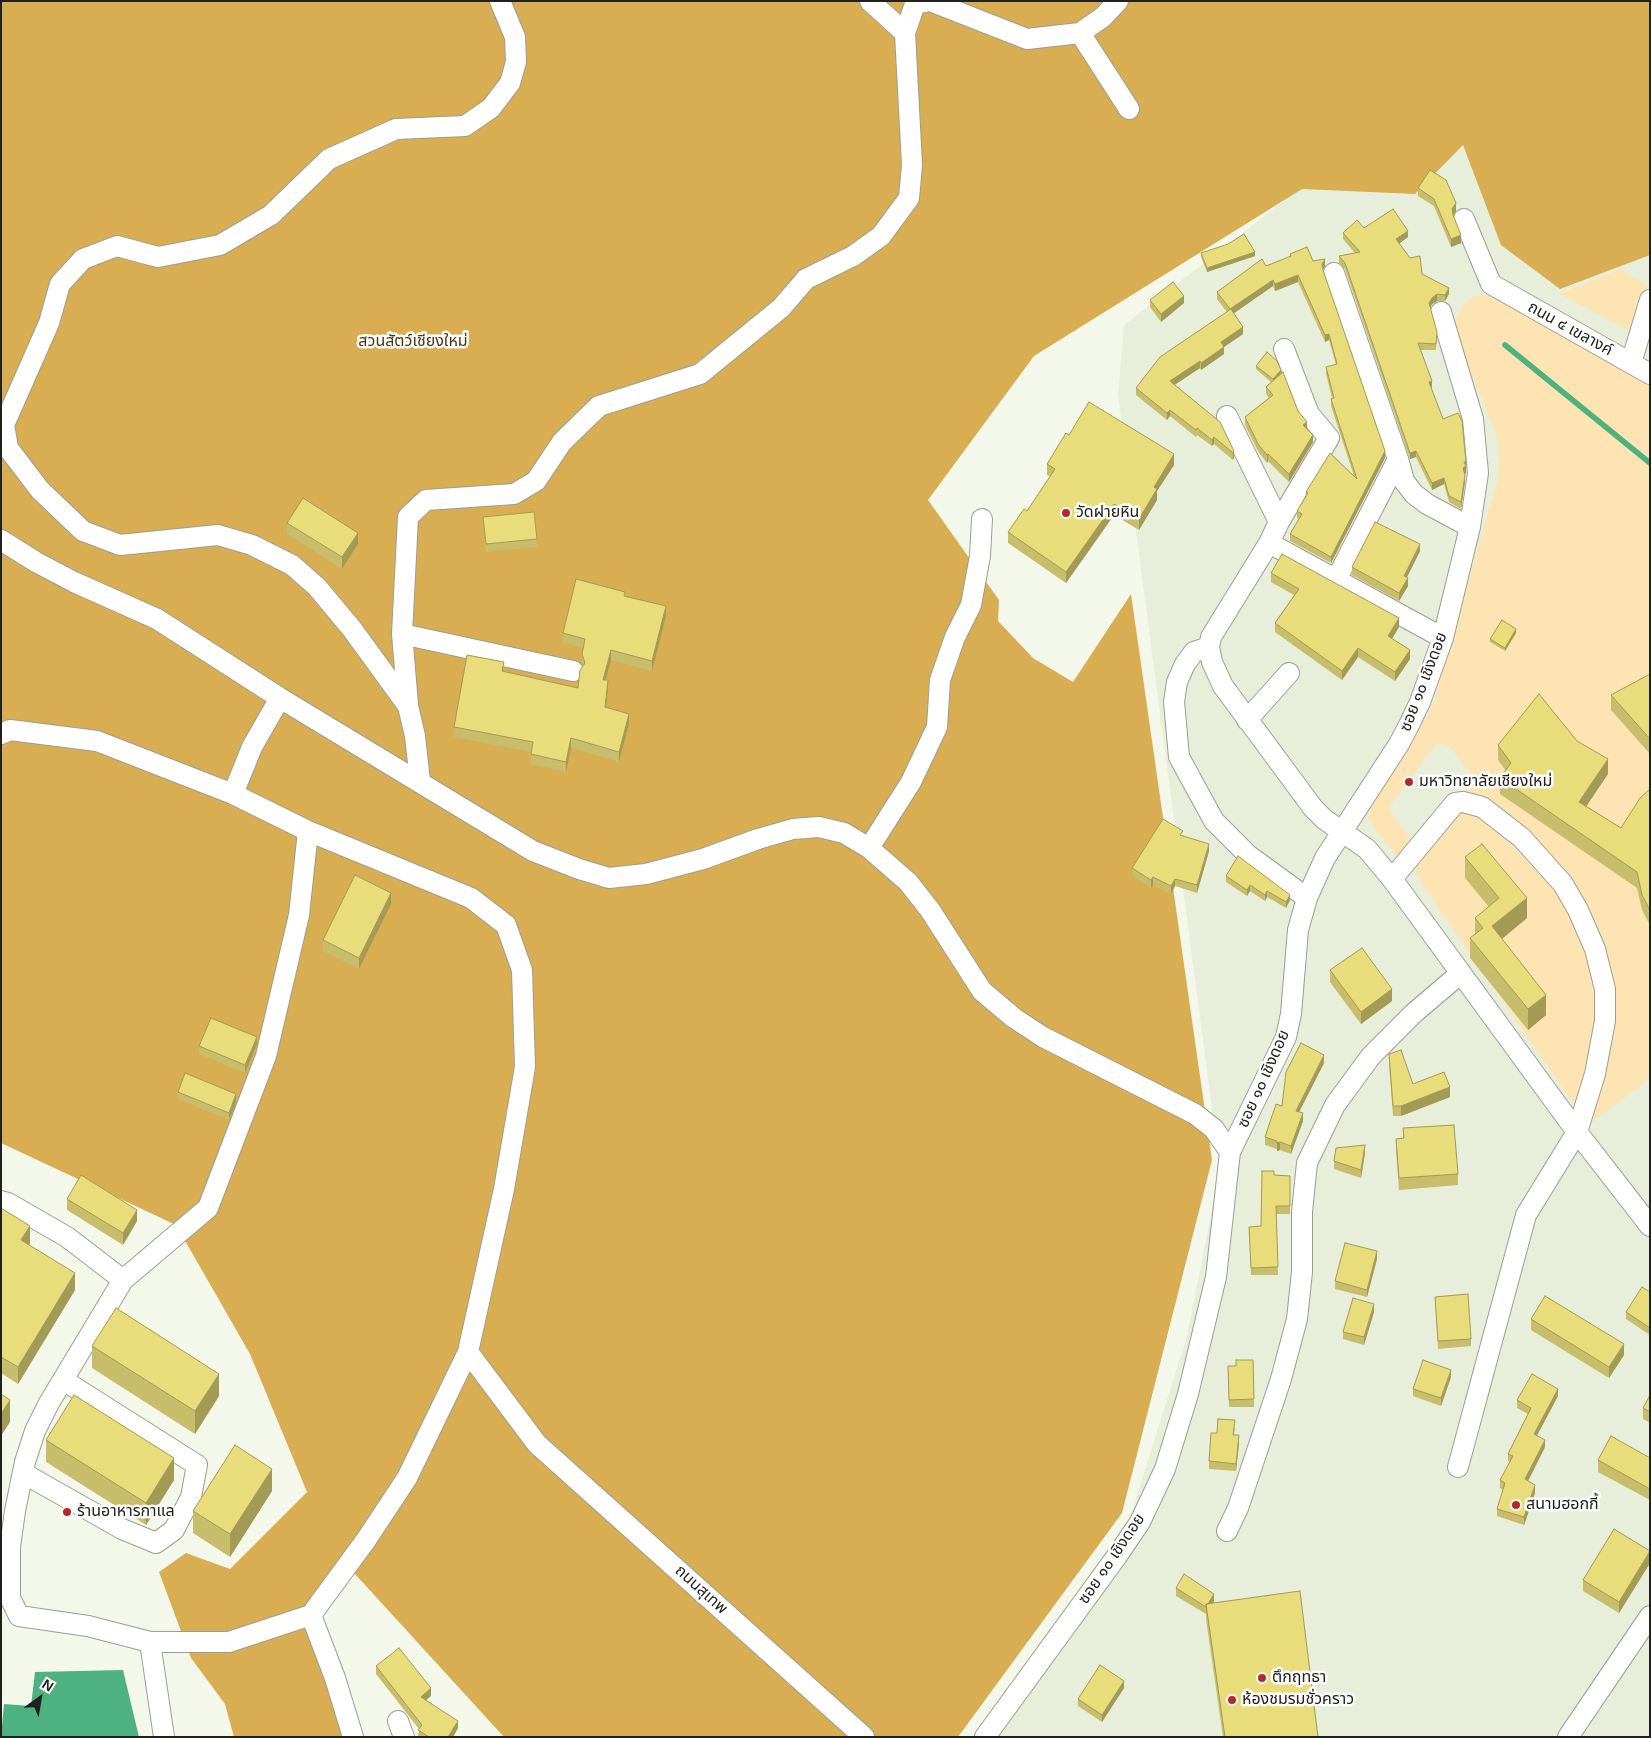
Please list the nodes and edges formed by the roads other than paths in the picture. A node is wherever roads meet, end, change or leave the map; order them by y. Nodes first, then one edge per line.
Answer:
1 (500, 1) edge
2 (870, 1) edge
3 (929, 1) edge
4 (1118, 1) edge
5 (905, 33) junction
6 (1080, 33) junction
7 (1129, 109) dead end
8 (1464, 219) dead end
9 (1334, 273) dead end
10 (1650, 300) edge
11 (1440, 312) dead end
12 (1284, 349) dead end
13 (1631, 363) junction
14 (1650, 374) edge
15 (1227, 416) dead end
16 (1398, 460) junction
17 (982, 519) dead end
18 (1279, 522) junction
19 (1470, 527) junction
20 (1, 540) edge
21 (1269, 543) junction
22 (1336, 580) junction
23 (402, 634) junction
24 (1443, 638) junction
25 (1209, 647) junction
26 (573, 671) dead end
27 (1290, 673) dead end
28 (280, 698) junction
29 (408, 706) junction
30 (1247, 720) junction
31 (1, 734) edge
32 (420, 781) junction
33 (233, 794) junction
34 (308, 831) junction
35 (1342, 832) junction
36 (870, 848) junction
37 (1392, 879) junction
38 (1306, 898) junction
39 (1461, 973) junction
40 (1577, 1132) junction
41 (1230, 1152) junction
42 (1, 1200) edge
43 (1650, 1226) edge
44 (123, 1280) junction
45 (468, 1352) junction
46 (62, 1380) junction
47 (1458, 1467) dead end
48 (23, 1474) junction
49 (1227, 1531) dead end
50 (310, 1615) junction
51 (10, 1616) edge
52 (1650, 1616) edge
53 (150, 1642) junction
54 (164, 1737) edge
55 (353, 1737) edge
56 (864, 1737) edge
57 (985, 1737) edge
58 (1568, 1737) edge

1 - 29 street
2 - 5 street
3 - 5 street
3 - 6 street
4 - 6 street
5 - 23 street
6 - 7 street
8 - 13 street, ถนน ๔ เขลางค์
9 - 16 street
10 - 13 street
11 - 19 street, ซอย ๑๐ เชิงดอย
12 - 18 street
13 - 14 street, ถนน ๔ เขลางค์
15 - 18 street
16 - 19 street
16 - 22 street
17 - 36 street
18 - 21 street
19 - 24 street, ซอย ๑๐ เชิงดอย
20 - 28 street
21 - 22 street
21 - 25 street
22 - 24 street
23 - 26 street
23 - 29 street
24 - 35 street, ซอย ๑๐ เชิงดอย
25 - 30 street
25 - 38 street
27 - 30 street
28 - 32 street
28 - 33 street
29 - 32 street
30 - 35 street
31 - 33 street
32 - 36 street
33 - 34 street
34 - 44 street
34 - 45 street
35 - 37 street
35 - 38 street, ซอย ๑๐ เชิงดอย
36 - 41 street
37 - 39 street
37 - 40 street
38 - 41 street, ซอย ๑๐ เชิงดอย
39 - 40 street
39 - 49 street
40 - 43 street
40 - 47 street
41 - 57 street, ซอย ๑๐ เชิงดอย
42 - 44 street
44 - 46 street
45 - 50 street
45 - 56 street, ถนนสุเทพ
46 - 48 street
46 - 48 street
48 - 51 street
50 - 53 street
50 - 55 street
51 - 53 street
52 - 58 street
53 - 54 street

